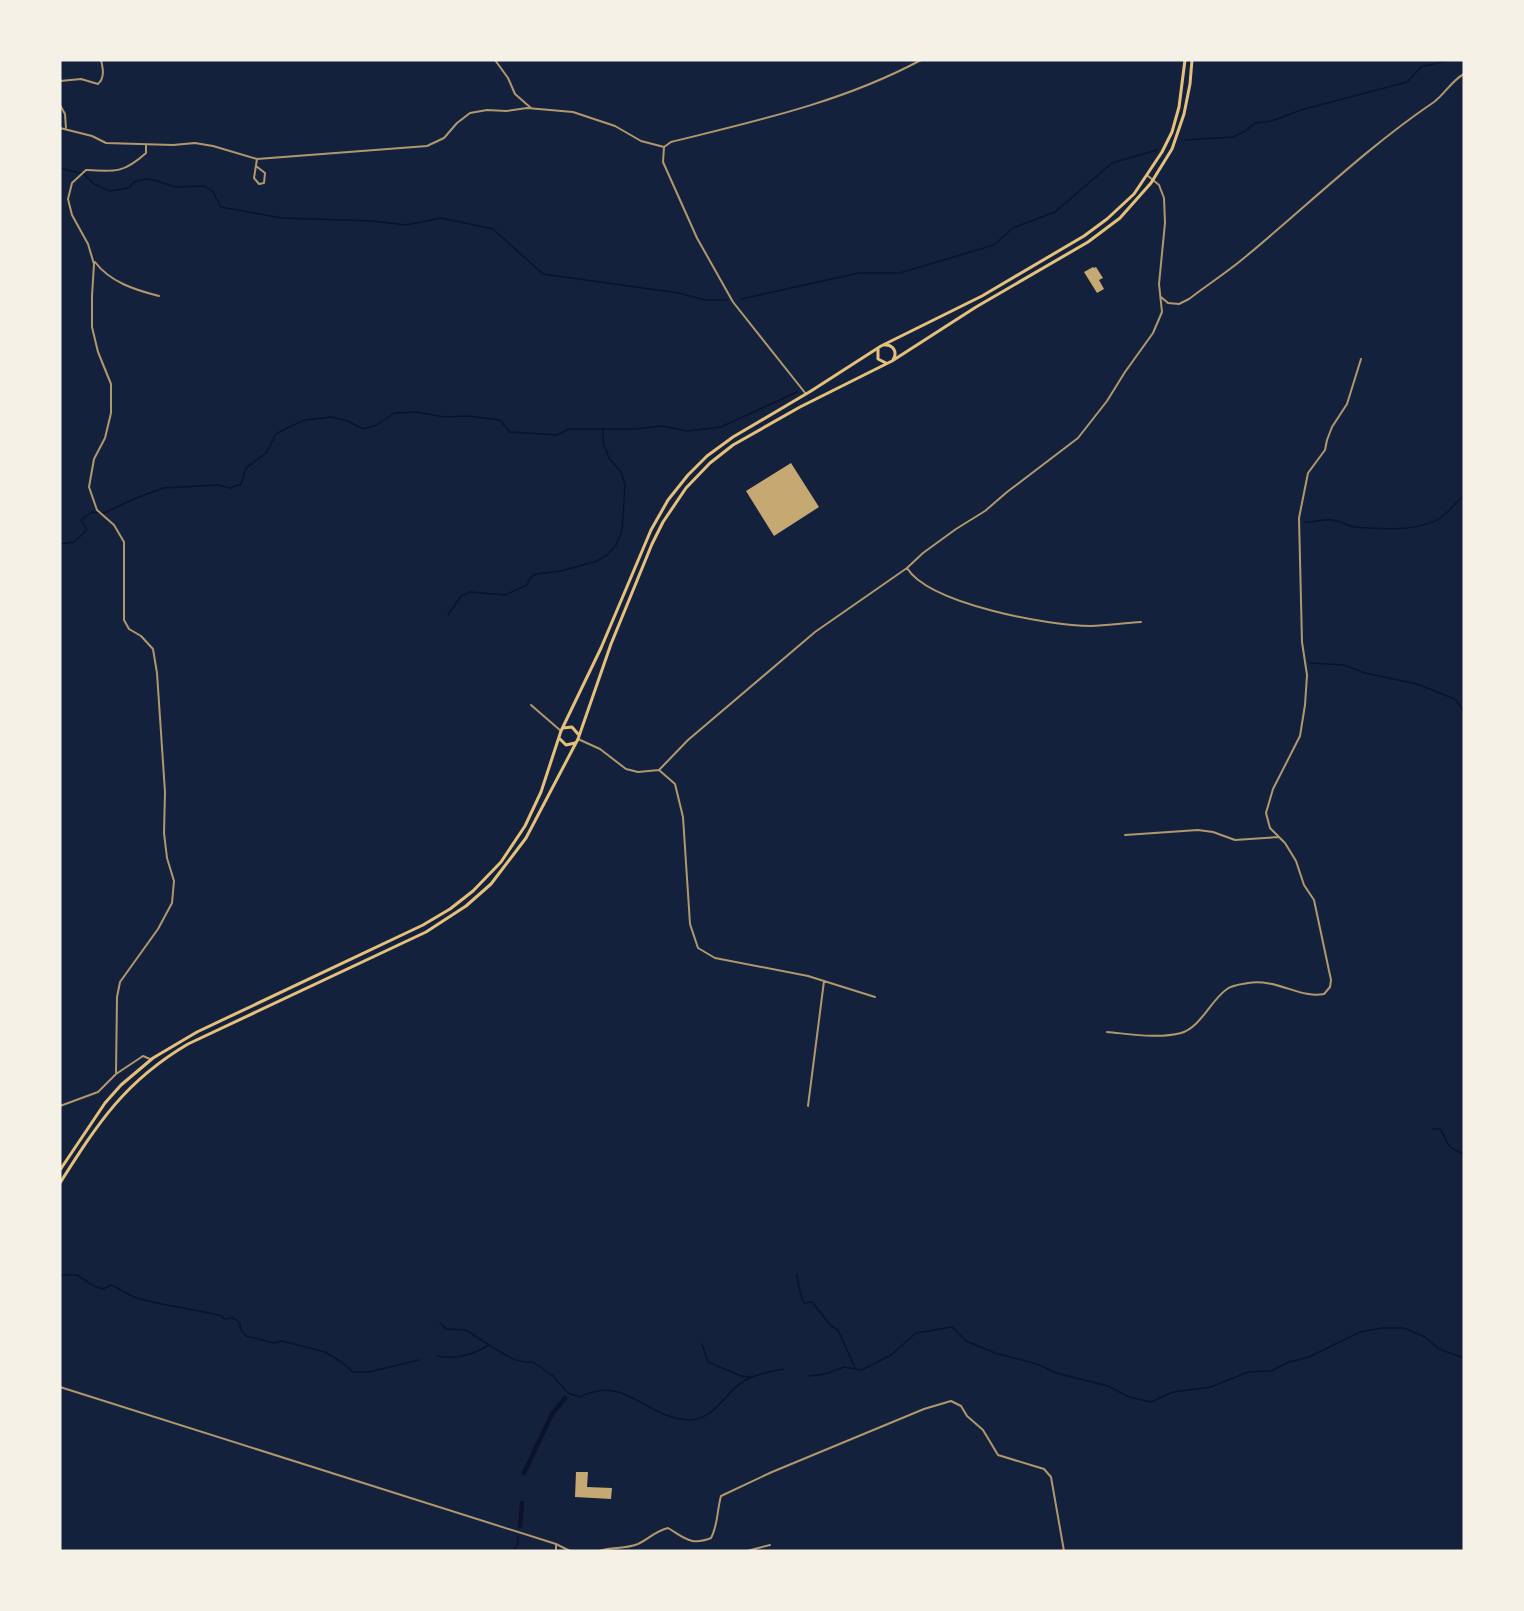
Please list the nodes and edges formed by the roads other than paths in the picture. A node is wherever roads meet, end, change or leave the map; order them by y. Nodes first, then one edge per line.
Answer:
1 (101, 60) edge
2 (495, 60) edge
3 (921, 60) edge
4 (1185, 60) edge
5 (1192, 60) edge
6 (1464, 74) edge
7 (60, 81) edge
8 (60, 105) edge
9 (531, 108) junction
10 (60, 128) edge
11 (66, 129) junction
12 (146, 145) junction
13 (665, 146) junction
14 (257, 159) junction
15 (256, 166) junction
16 (1148, 176) junction
17 (1154, 180) junction
18 (93, 260) junction
19 (159, 296) dead end
20 (1161, 297) junction
21 (884, 345) junction
22 (879, 348) junction
23 (1361, 359) dead end
24 (892, 361) junction
25 (886, 363) junction
26 (806, 394) junction
27 (907, 568) junction
28 (1141, 622) dead end
29 (531, 705) dead end
30 (562, 730) junction
31 (560, 737) junction
32 (577, 740) junction
33 (659, 770) junction
34 (1125, 835) dead end
35 (1279, 837) junction
36 (824, 981) junction
37 (875, 997) dead end
38 (1107, 1032) dead end
39 (152, 1059) junction
40 (116, 1074) junction
41 (60, 1106) edge
42 (808, 1106) dead end
43 (60, 1170) edge
44 (60, 1183) edge
45 (60, 1387) edge
46 (556, 1544) junction
47 (770, 1545) dead end
48 (556, 1551) edge
49 (570, 1551) edge
50 (599, 1551) edge
51 (747, 1551) edge
52 (1064, 1551) edge

1 - 7 street
2 - 9 street
3 - 13 street
4 - 16 main road
5 - 17 main road
6 - 20 street
8 - 11 street
9 - 13 street
9 - 14 street
10 - 11 street
11 - 12 street
12 - 14 street
12 - 18 street
13 - 26 street
14 - 15 street
15 - 15 street
16 - 17 street
16 - 21 main road
17 - 20 street
17 - 24 main road
18 - 19 street
18 - 40 street
20 - 27 street
21 - 22 main road
21 - 24 main road
22 - 25 main road
22 - 26 main road
23 - 35 street
24 - 25 main road
25 - 32 main road
26 - 30 main road
27 - 28 street
27 - 33 street
29 - 30 street
30 - 31 main road
30 - 32 main road
31 - 32 main road
31 - 39 main road
32 - 33 street
32 - 44 main road
33 - 36 street
34 - 35 street
35 - 38 street
36 - 37 street
36 - 42 street
39 - 40 street
39 - 43 main road
40 - 41 street
45 - 46 street
46 - 48 street
46 - 49 street
47 - 51 street
50 - 52 street

